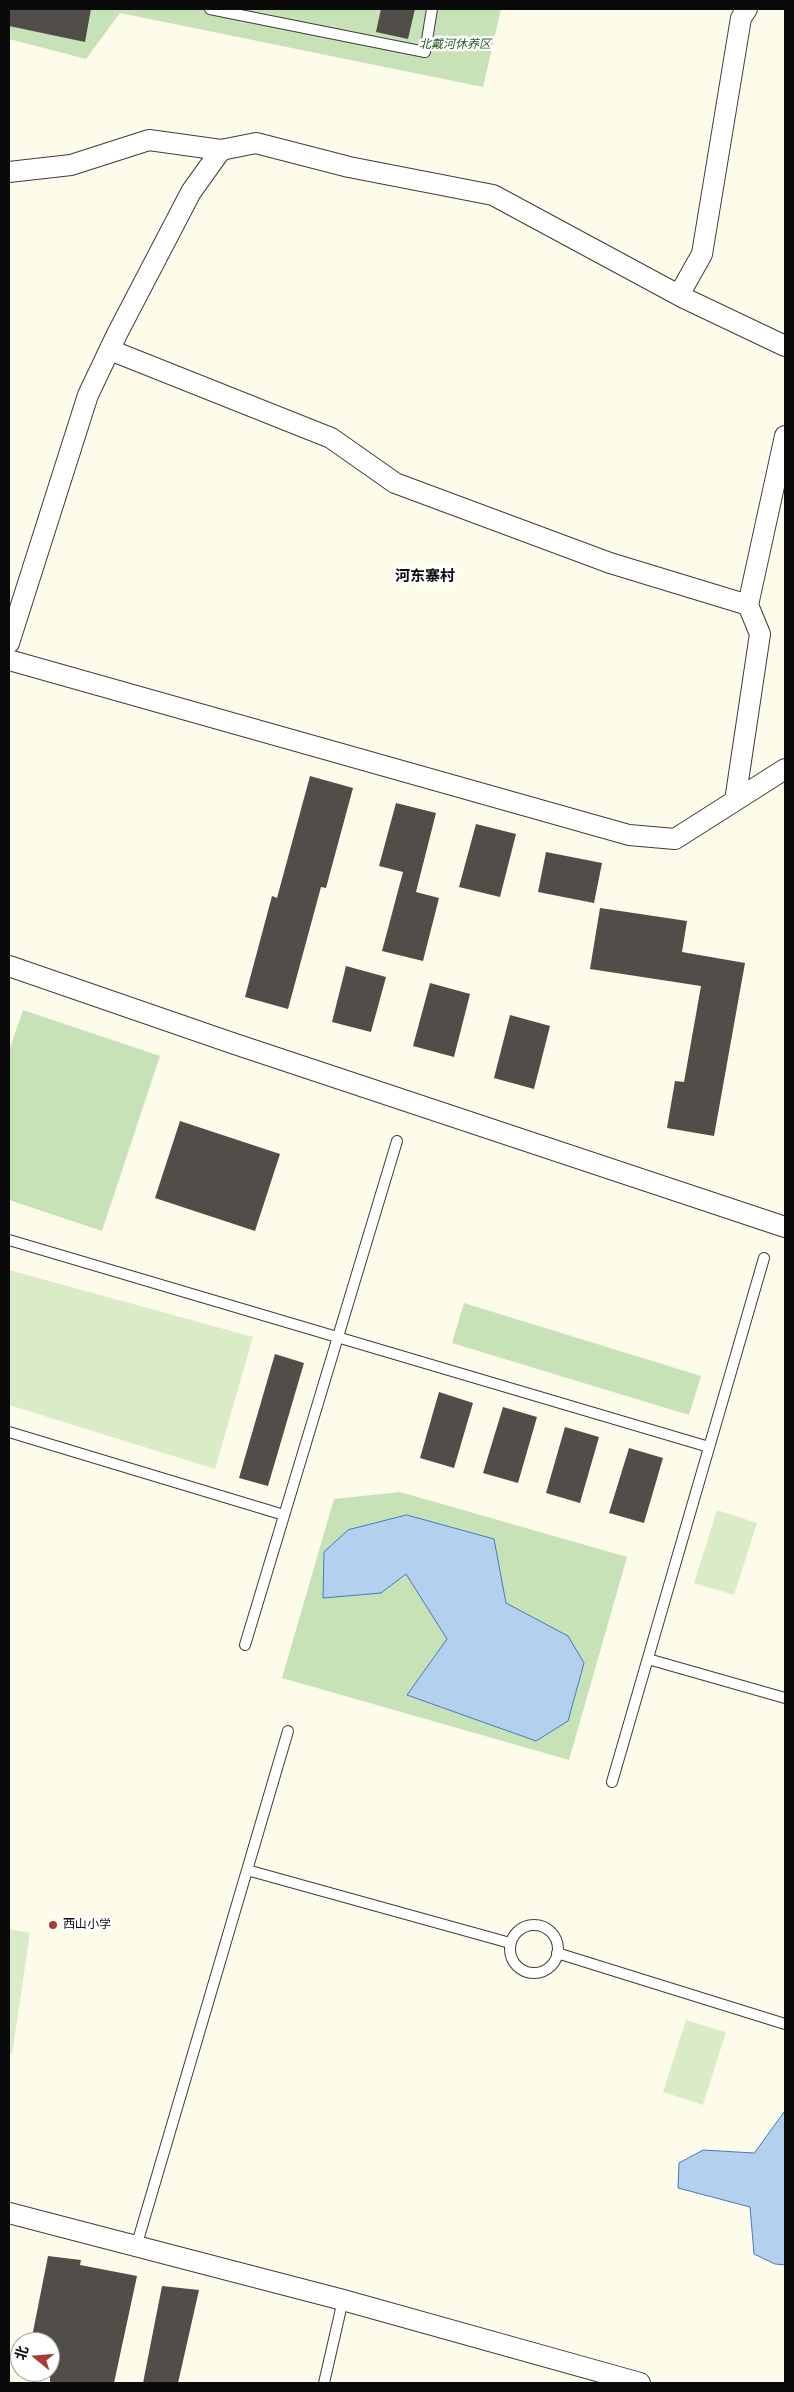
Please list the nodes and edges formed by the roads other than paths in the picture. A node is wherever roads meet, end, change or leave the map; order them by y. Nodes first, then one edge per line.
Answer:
1 (210, 9) edge
2 (432, 9) edge
3 (747, 9) edge
4 (221, 150) junction
5 (9, 172) edge
6 (679, 295) junction
7 (785, 346) edge
8 (110, 350) junction
9 (785, 436) edge
10 (748, 605) junction
11 (14, 611) edge
12 (9, 643) edge
13 (9, 660) edge
14 (785, 769) edge
15 (735, 801) junction
16 (9, 966) edge
17 (397, 1141) dead end
18 (785, 1227) edge
19 (9, 1240) edge
20 (764, 1258) dead end
21 (338, 1337) junction
22 (9, 1432) edge
23 (709, 1447) junction
24 (284, 1515) junction
25 (245, 1646) dead end
26 (648, 1659) junction
27 (785, 1698) edge
28 (288, 1731) dead end
29 (612, 1782) dead end
30 (247, 1870) junction
31 (510, 1944) junction
32 (557, 1953) junction
33 (785, 2024) edge
34 (9, 2214) edge
35 (136, 2246) junction
36 (343, 2300) junction
37 (324, 2383) edge
38 (640, 2383) edge

1 - 2 lane
3 - 6 street
4 - 5 street
4 - 6 street
4 - 8 street
6 - 7 street
8 - 10 street
8 - 11 street
9 - 10 street
10 - 15 street
11 - 12 street
13 - 15 street
14 - 15 street
16 - 18 street
17 - 21 lane
19 - 21 lane
20 - 23 lane
21 - 23 lane
21 - 24 lane
22 - 24 lane
23 - 26 lane
24 - 25 lane
26 - 27 lane
26 - 29 lane
28 - 30 lane
30 - 31 lane
30 - 35 lane
31 - 32 lane
31 - 32 lane
32 - 33 lane
34 - 35 street
35 - 36 street
36 - 37 lane
36 - 38 street

